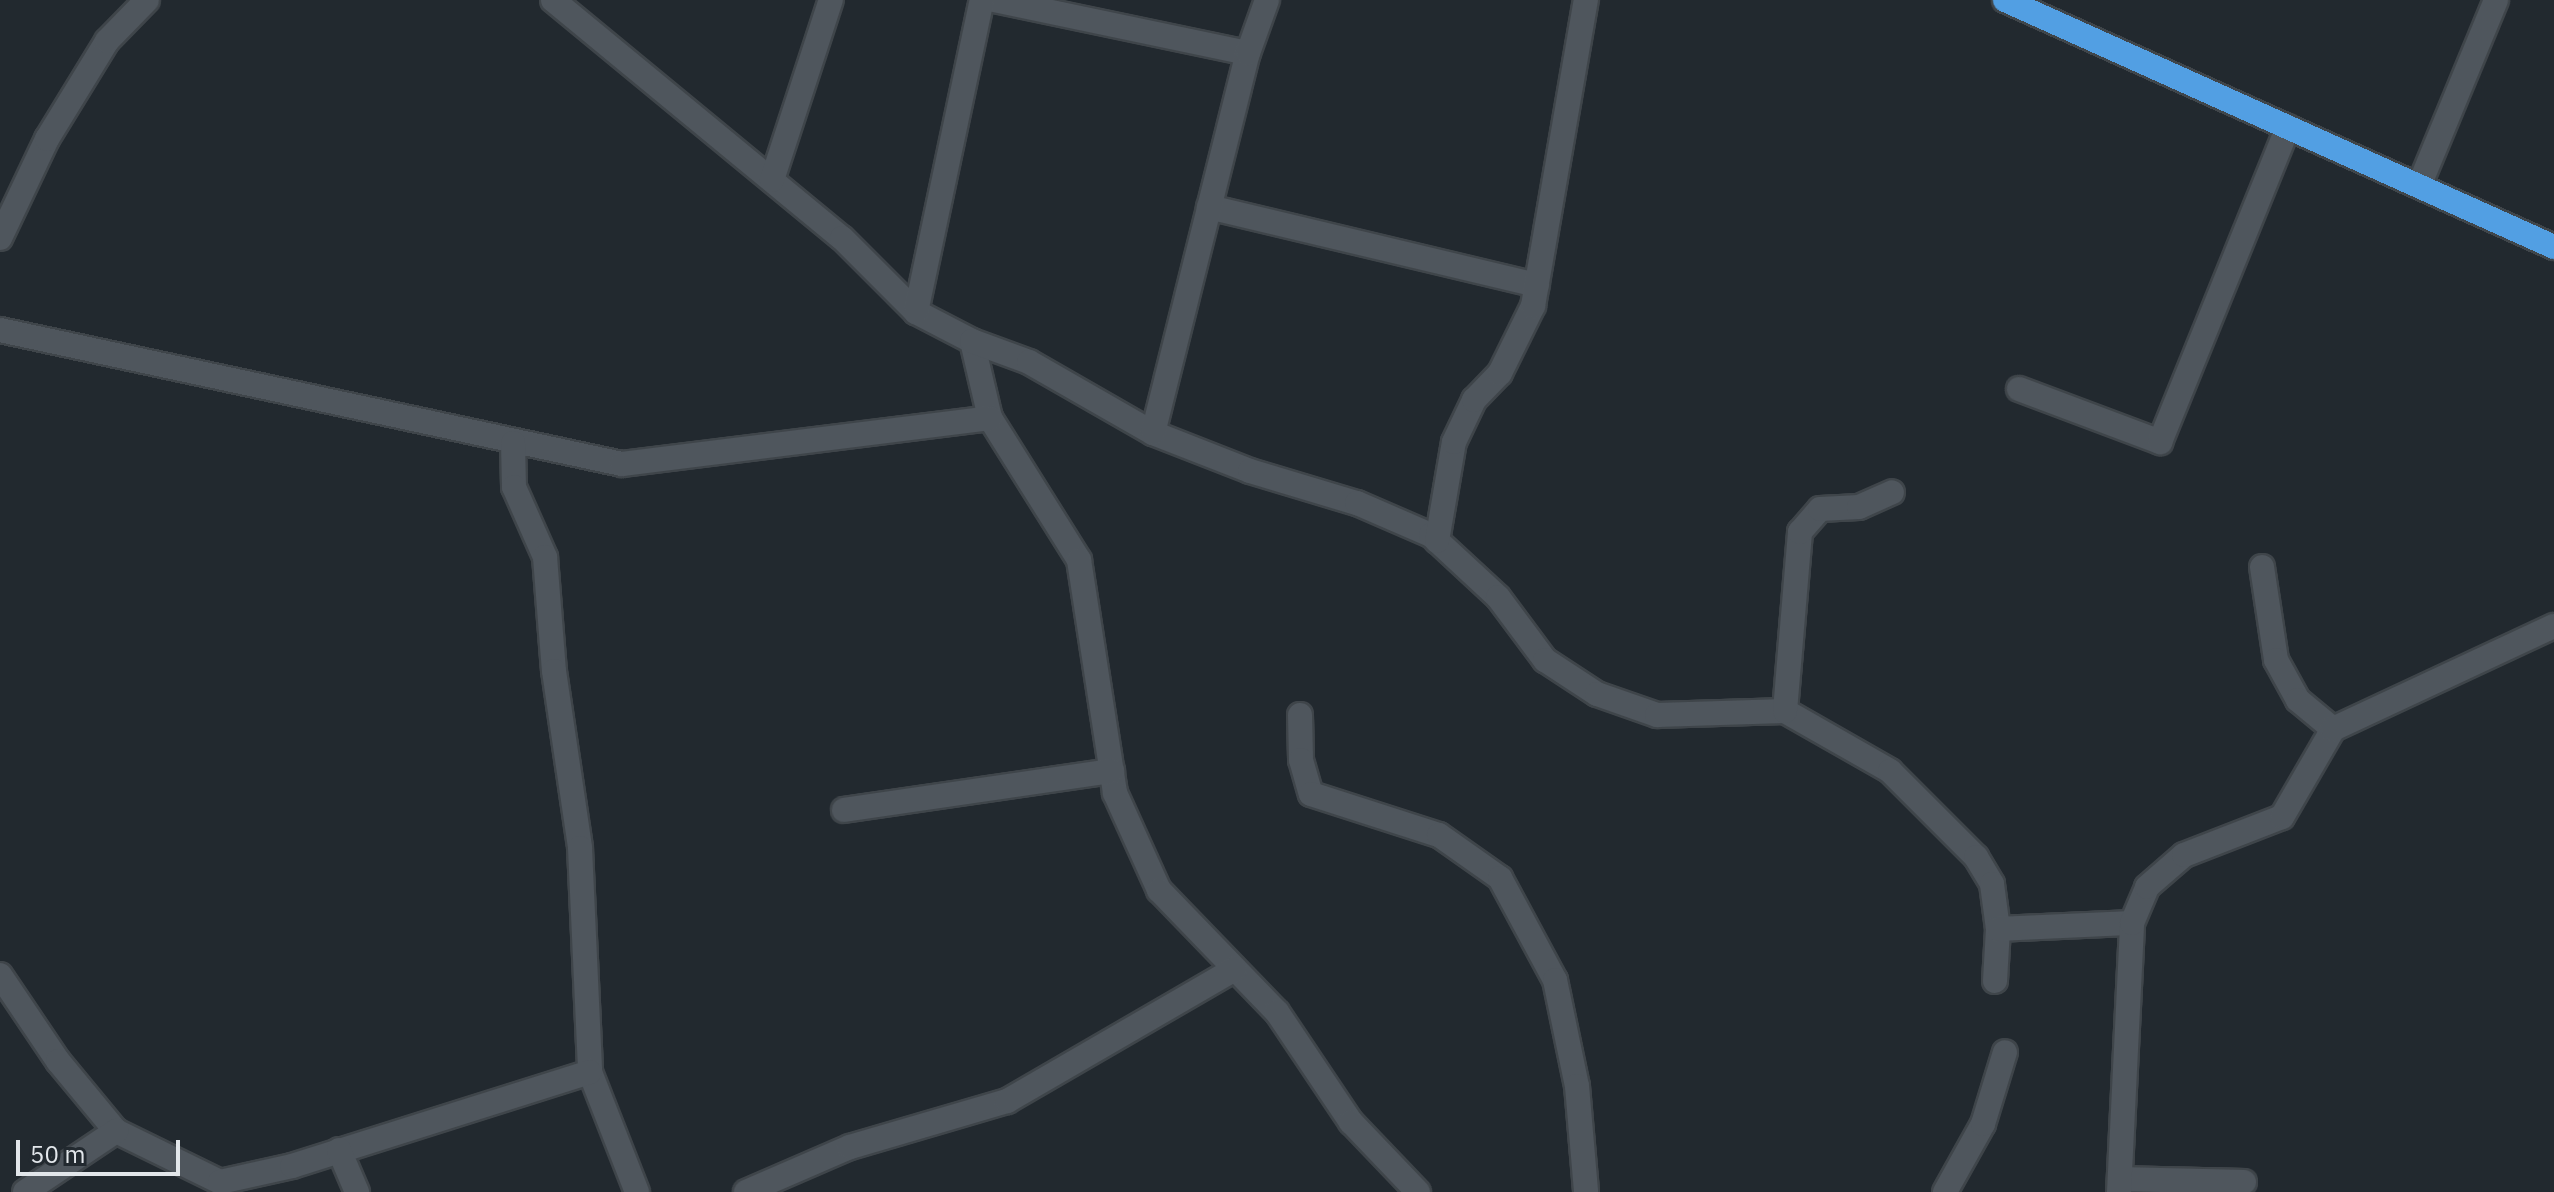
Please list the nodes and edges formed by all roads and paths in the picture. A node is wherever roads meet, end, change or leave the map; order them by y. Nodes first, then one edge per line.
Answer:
1 (147, 0) edge
2 (553, 0) edge
3 (831, 0) edge
4 (982, 0) edge
5 (994, 0) edge
6 (1267, 0) edge
7 (1586, 0) edge
8 (2005, 0) edge
9 (2496, 0) edge
10 (1248, 53) junction
11 (2288, 127) junction
12 (772, 180) junction
13 (2419, 186) junction
14 (1209, 207) junction
15 (0, 238) edge
16 (2554, 247) edge
17 (1537, 285) junction
18 (916, 312) junction
19 (0, 330) edge
20 (972, 341) junction
21 (2019, 389) dead end
22 (990, 418) junction
23 (1153, 433) junction
24 (513, 443) junction
25 (1892, 492) dead end
26 (1437, 541) junction
27 (2262, 567) dead end
28 (2554, 626) edge
29 (1785, 711) junction
30 (1300, 715) dead end
31 (2333, 729) junction
32 (1112, 771) junction
33 (844, 810) dead end
34 (2132, 923) junction
35 (1998, 929) junction
36 (1235, 969) junction
37 (0, 975) edge
38 (1995, 981) dead end
39 (2005, 1052) dead end
40 (590, 1072) junction
41 (116, 1131) junction
42 (339, 1150) junction
43 (2244, 1182) dead end
44 (2119, 1186) edge
45 (25, 1192) edge
46 (357, 1192) edge
47 (637, 1192) edge
48 (746, 1192) edge
49 (1418, 1192) edge
50 (1586, 1192) edge
51 (1945, 1192) edge

1 - 15 street
2 - 12 street
3 - 12 street
4 - 18 street
5 - 10 street
6 - 10 street
7 - 17 street
8 - 11 highway
9 - 13 street
10 - 14 street
11 - 13 highway
11 - 21 street
12 - 18 street
13 - 16 highway
14 - 17 street
14 - 23 street
17 - 26 street
18 - 20 street
19 - 24 street
20 - 22 street
20 - 23 street
22 - 24 street
22 - 32 street
23 - 26 street
24 - 40 street
25 - 29 street
26 - 29 street
27 - 31 street
28 - 31 street
29 - 35 street
30 - 50 street
31 - 34 street
32 - 33 street
32 - 36 street
34 - 35 street
34 - 44 street
35 - 38 street
36 - 48 street
36 - 49 street
37 - 41 street
39 - 51 street
40 - 42 street
40 - 47 street
41 - 42 street
41 - 45 street
42 - 46 street
43 - 44 street

